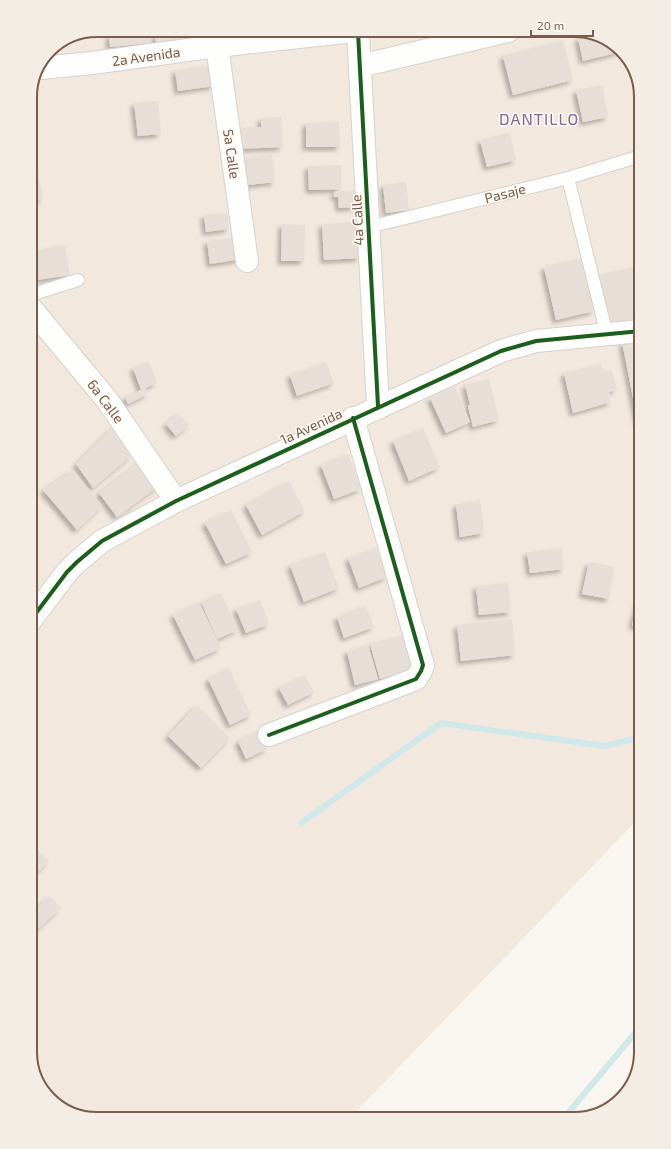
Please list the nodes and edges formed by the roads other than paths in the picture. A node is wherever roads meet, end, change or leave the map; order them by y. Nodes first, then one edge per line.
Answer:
1 (299, 37) edge
2 (358, 37) edge
3 (483, 37) edge
4 (217, 46) junction
5 (360, 66) junction
6 (45, 68) edge
7 (634, 158) edge
8 (568, 178) junction
9 (369, 227) junction
10 (247, 262) dead end
11 (78, 280) dead end
12 (37, 293) edge
13 (37, 315) edge
14 (634, 332) edge
15 (607, 335) junction
16 (378, 406) junction
17 (353, 418) junction
18 (176, 501) junction
19 (37, 610) edge
20 (270, 735) dead end

1 - 4 street, 2a Avenida
2 - 5 street, 4a Calle
3 - 5 street
4 - 6 street, 2a Avenida
4 - 10 street, 5a Calle
5 - 9 street, 4a Calle
7 - 8 lane, Pasaje
8 - 9 lane, Pasaje
8 - 15 lane
9 - 16 street, 4a Calle
11 - 12 lane
13 - 18 street, 6a Calle
14 - 15 street, 1a Avenida
15 - 16 street, 1a Avenida
16 - 17 street, 1a Avenida
17 - 18 street, 1a Avenida
17 - 20 street
18 - 19 street, 1a Avenida

